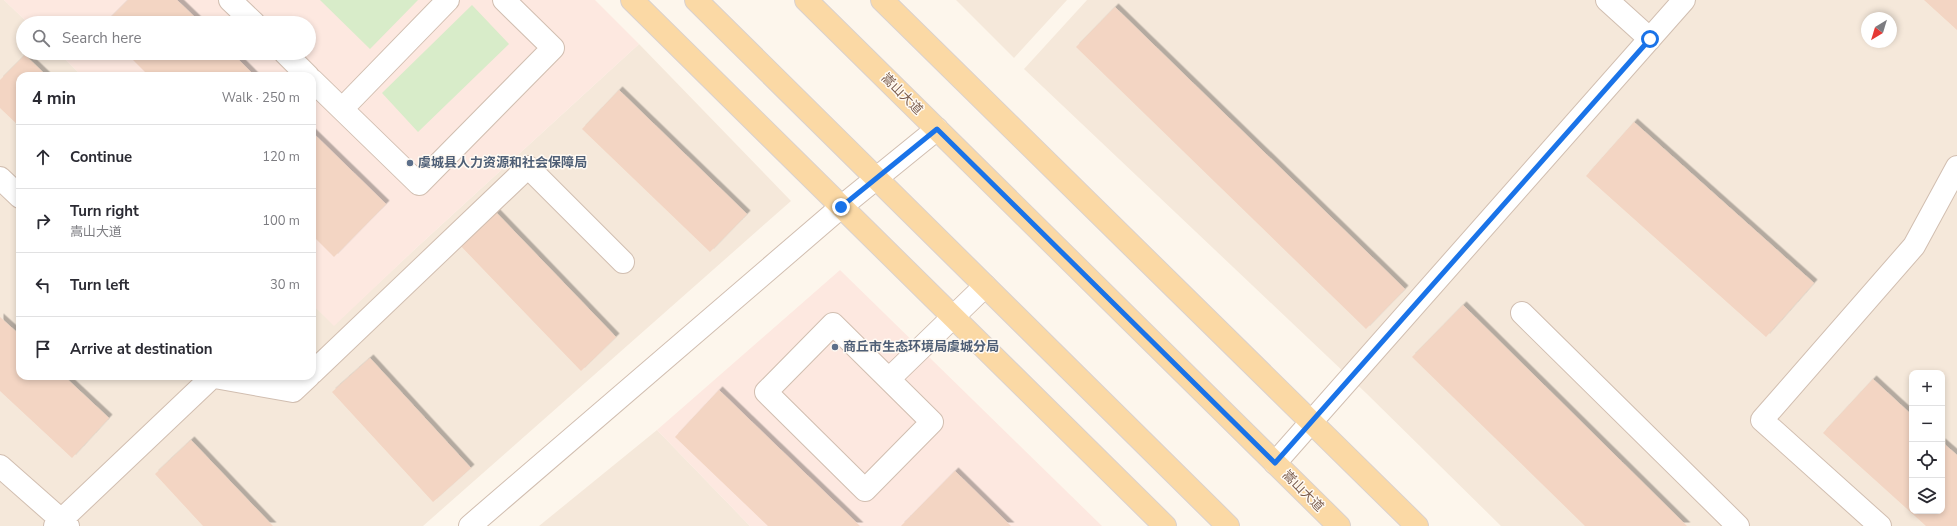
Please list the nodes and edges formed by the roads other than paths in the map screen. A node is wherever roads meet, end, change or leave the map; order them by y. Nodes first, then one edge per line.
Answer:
1 (448, 0) edge
2 (504, 0) edge
3 (632, 0) edge
4 (696, 0) edge
5 (806, 0) edge
6 (882, 0) edge
7 (1607, 0) edge
8 (1684, 0) edge
9 (1650, 39) junction
10 (292, 60) edge
11 (304, 72) edge
12 (316, 84) edge
13 (342, 109) junction
14 (937, 129) junction
15 (1957, 167) edge
16 (0, 178) edge
17 (876, 178) junction
18 (16, 193) edge
19 (841, 207) junction
20 (623, 262) dead end
21 (985, 286) junction
22 (1522, 312) dead end
23 (952, 317) junction
24 (316, 369) edge
25 (889, 379) junction
26 (207, 380) edge
27 (228, 380) edge
28 (305, 380) edge
29 (1311, 422) junction
30 (1275, 463) junction
31 (0, 466) edge
32 (61, 524) edge
33 (470, 526) edge
34 (1165, 526) edge
35 (1228, 526) edge
36 (1339, 526) edge
37 (1417, 526) edge
38 (1738, 526) edge
39 (1880, 526) edge

1 - 13 street
2 - 13 street
3 - 19 main road
4 - 17 main road
5 - 14 main road, 嵩山大道
6 - 29 main road
7 - 9 street
8 - 9 street
9 - 29 street
10 - 11 street
12 - 13 street
14 - 17 street
14 - 30 main road, 嵩山大道
15 - 39 street
16 - 18 street
17 - 19 street
17 - 21 main road
19 - 23 main road
19 - 33 street
20 - 24 street
21 - 23 street
21 - 35 main road
22 - 38 street
23 - 25 street
23 - 34 main road
25 - 25 street
26 - 32 street
27 - 28 street
29 - 30 street
29 - 37 main road
30 - 36 main road, 嵩山大道
31 - 32 street

